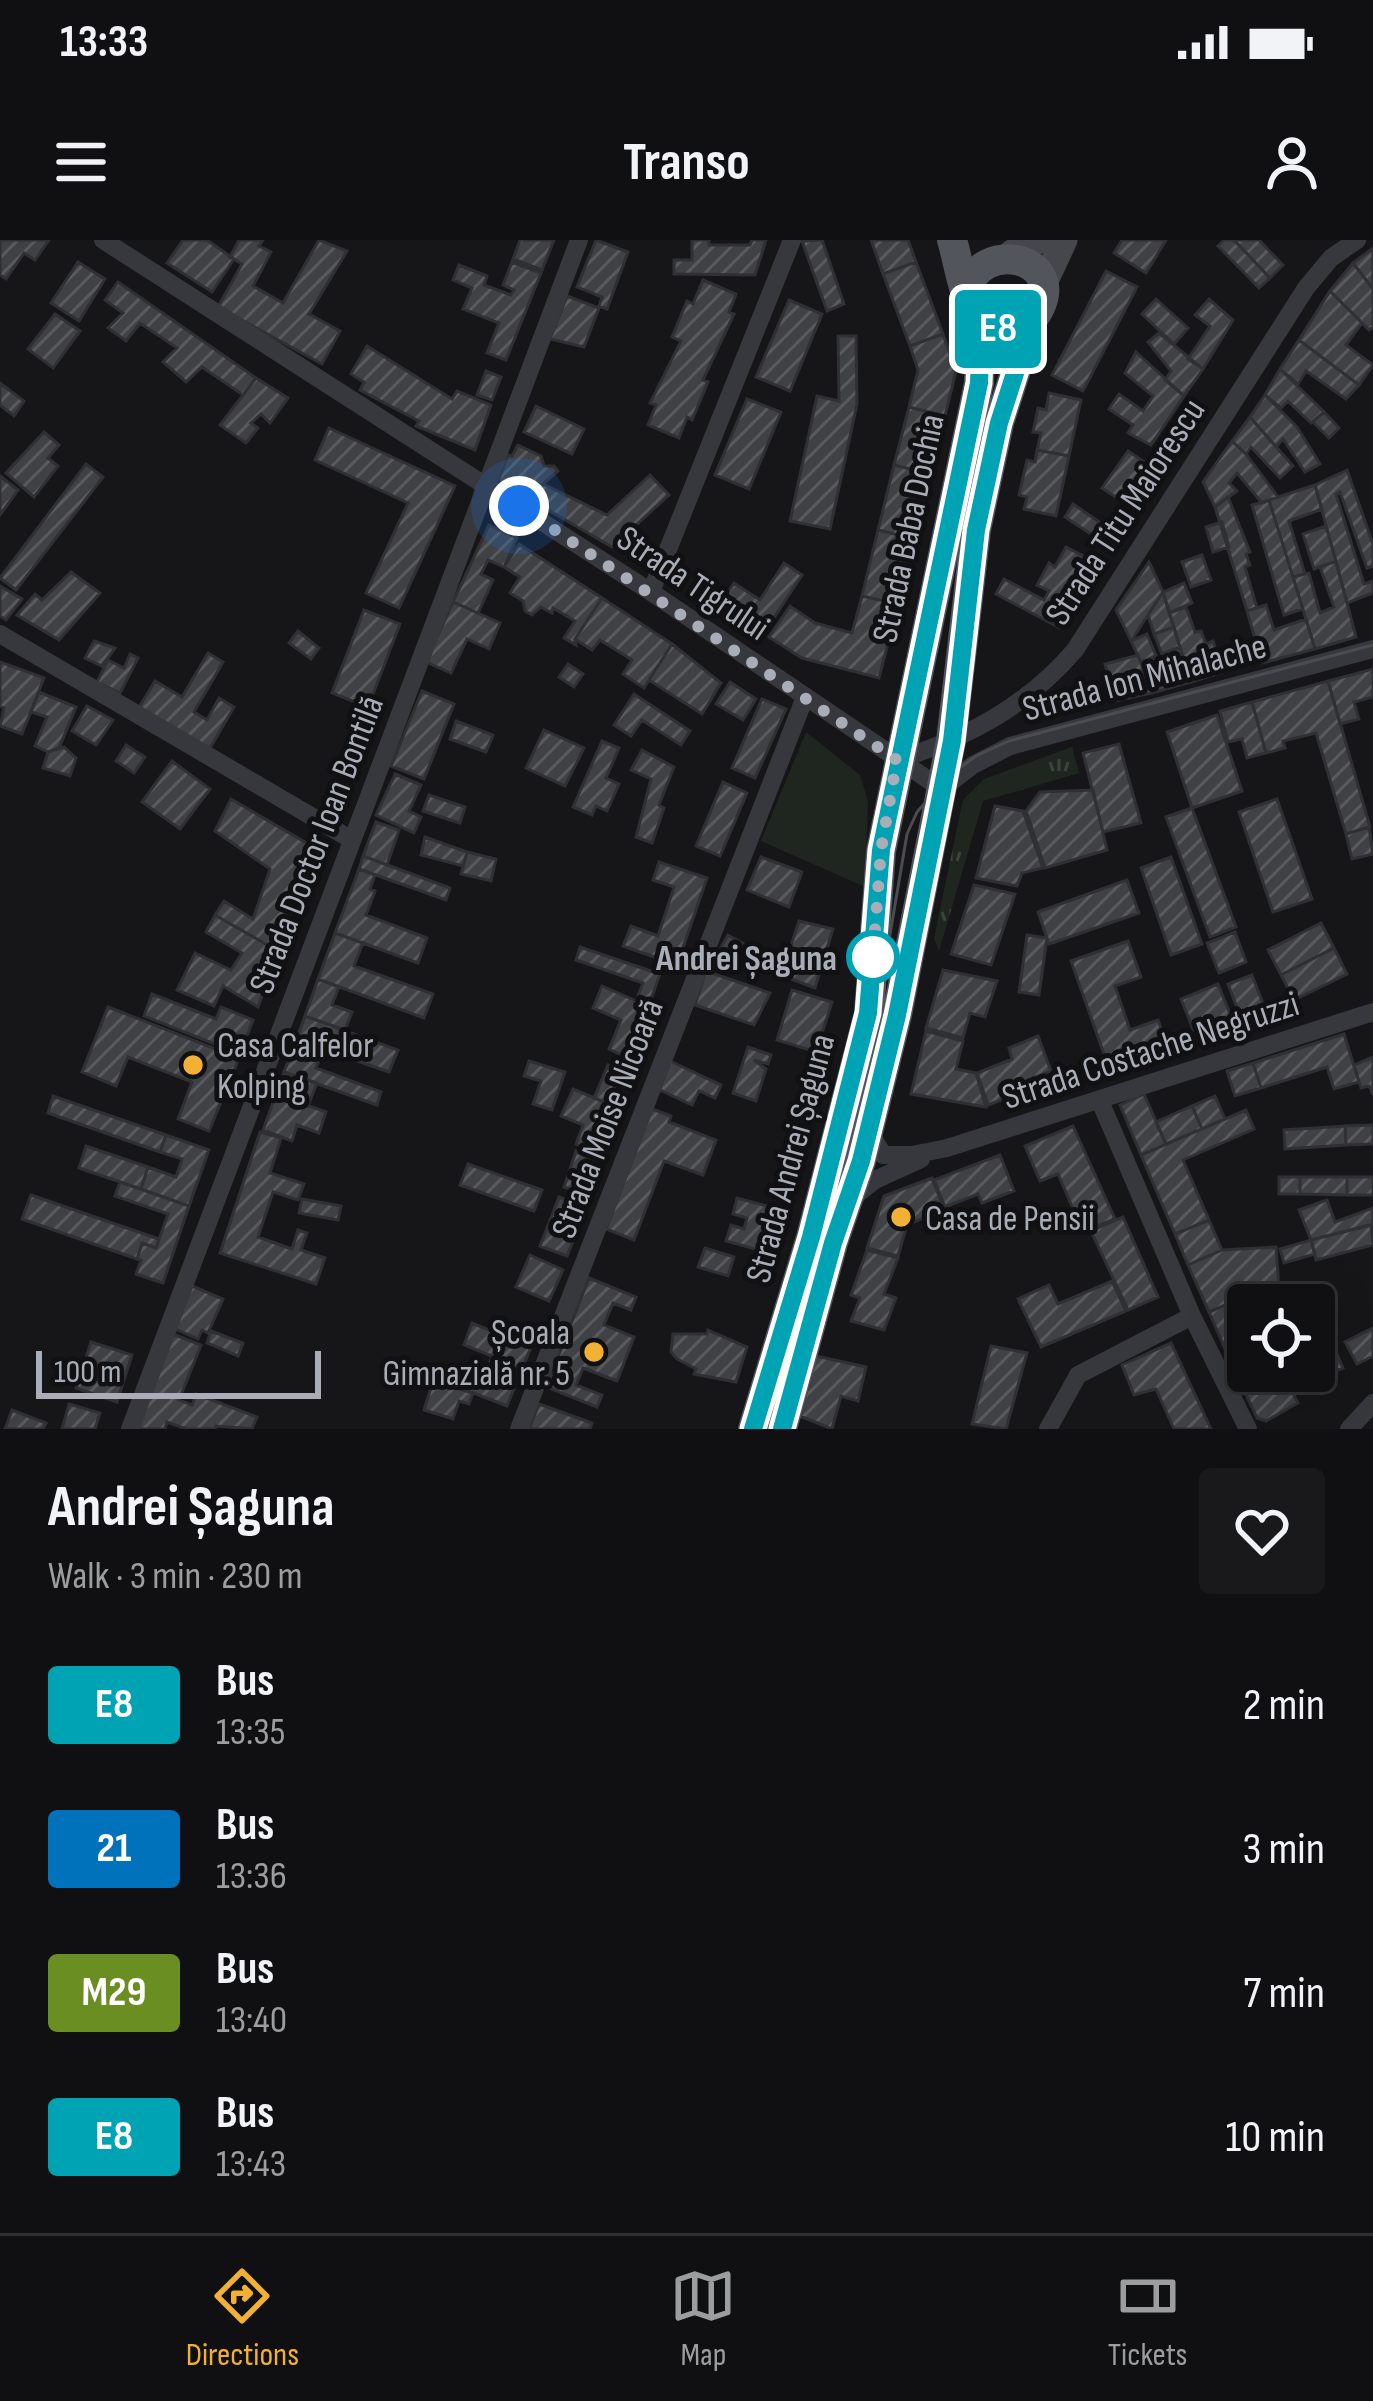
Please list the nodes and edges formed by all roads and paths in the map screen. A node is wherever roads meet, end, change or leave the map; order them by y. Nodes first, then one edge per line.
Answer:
1 (103, 240) edge
2 (146, 240) edge
3 (579, 240) edge
4 (792, 240) edge
5 (952, 240) edge
6 (969, 240) edge
7 (1064, 240) edge
8 (1357, 240) edge
9 (1016, 249) edge
10 (132, 260) junction
11 (1044, 283) junction
12 (970, 300) junction
13 (1032, 320) junction
14 (487, 485) junction
15 (651, 592) junction
16 (0, 634) edge
17 (1373, 650) edge
18 (805, 697) junction
19 (952, 741) junction
20 (897, 760) junction
21 (942, 789) junction
22 (352, 840) junction
23 (1373, 1012) edge
24 (1100, 1101) junction
25 (868, 1132) junction
26 (947, 1148) junction
27 (849, 1202) junction
28 (1192, 1316) junction
29 (1373, 1403) edge
30 (130, 1429) edge
31 (519, 1429) edge
32 (753, 1429) edge
33 (782, 1429) edge
34 (1048, 1429) edge
35 (1248, 1429) edge
36 (1348, 1429) edge

1 - 10 street, Strada Tigrului
2 - 10 street
3 - 14 street, Strada Doctor Ioan Bontilă
4 - 15 street
5 - 12 main road, Strada Baba Dochia
6 - 9 main road
7 - 11 main road
8 - 19 street, Strada Titu Maiorescu
9 - 11 main road
9 - 12 main road
10 - 14 street, Strada Tigrului
11 - 13 main road
12 - 13 main road
12 - 20 main road, Strada Baba Dochia
13 - 19 main road, Strada Baba Dochia
14 - 15 street, Strada Tigrului
14 - 22 street, Strada Doctor Ioan Bontilă
15 - 18 street, Strada Tigrului
16 - 22 street
17 - 21 street, Strada Ion Mihalache
18 - 20 street, Strada Tigrului
18 - 31 street, Strada Moise Nicoară
19 - 20 street, Strada Titu Maiorescu
19 - 21 main road, Strada Andrei Șaguna
20 - 21 street, Strada Tigrului
20 - 32 main road, Strada Andrei Șaguna
21 - 25 main road, Strada Andrei Șaguna
22 - 30 street, Strada Doctor Ioan Bontilă
23 - 24 street, Strada Costache Negruzzi
24 - 26 street, Strada Costache Negruzzi
24 - 28 street
25 - 26 street, Strada Costache Negruzzi
25 - 27 main road, Strada Andrei Șaguna
26 - 27 street, Strada Costache Negruzzi
27 - 33 main road, Strada Andrei Șaguna
28 - 34 street
28 - 35 street
29 - 36 street

